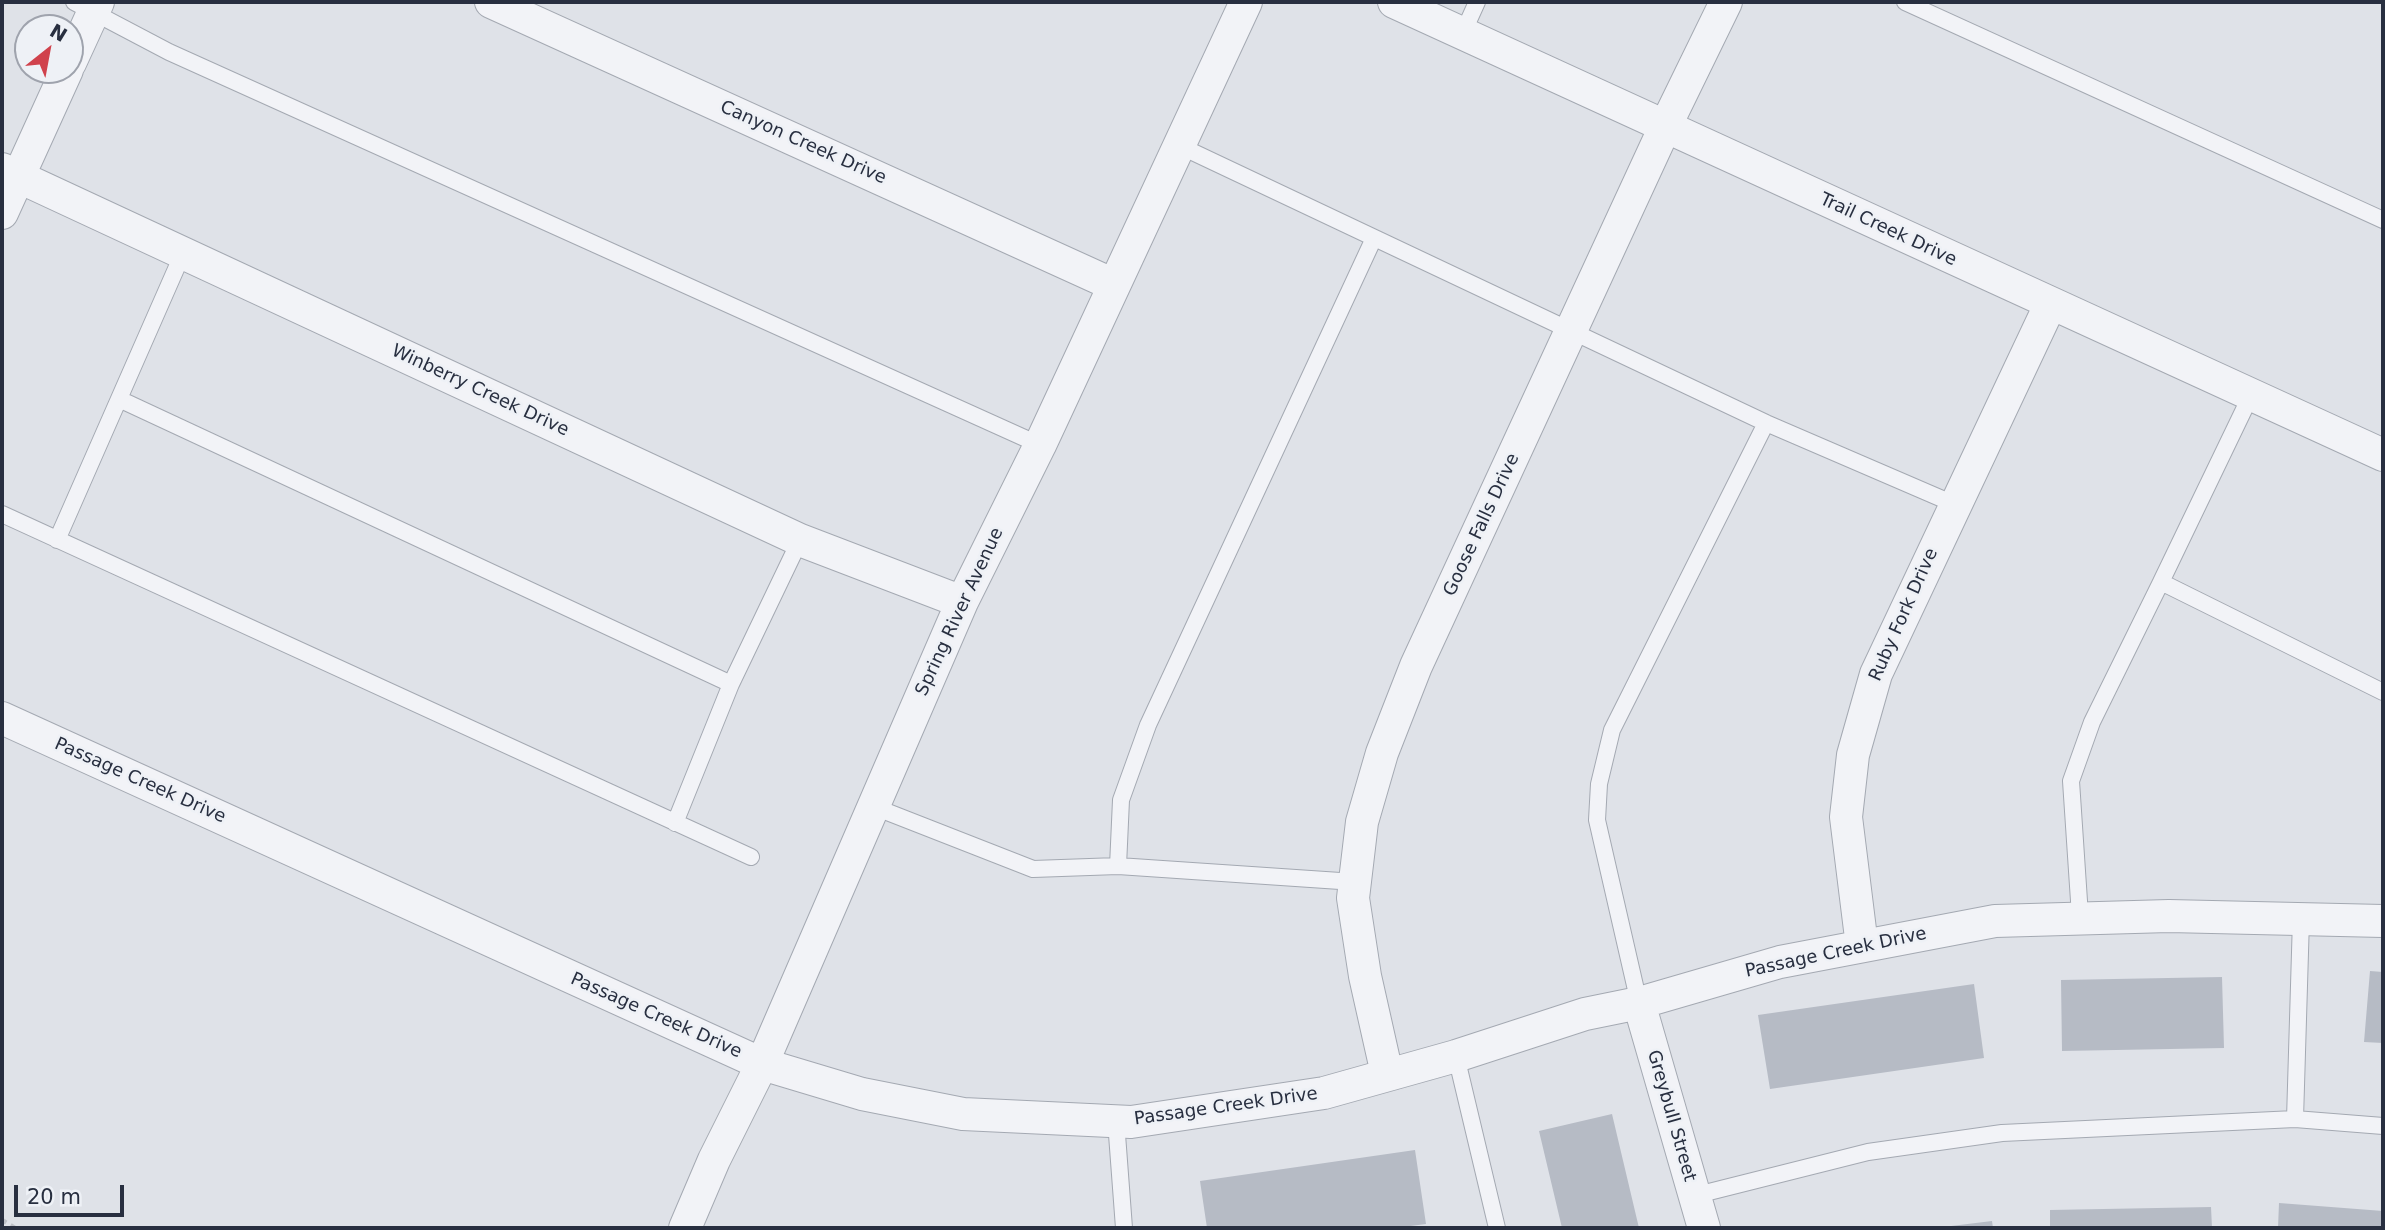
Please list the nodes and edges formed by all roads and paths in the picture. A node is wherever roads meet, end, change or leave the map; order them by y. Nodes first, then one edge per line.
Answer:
1 (491, 2) edge
2 (1246, 2) edge
3 (1394, 2) edge
4 (1477, 2) edge
5 (1727, 2) edge
6 (1905, 2) edge
7 (89, 5) edge
8 (1463, 33) junction
9 (59, 84) edge
10 (1665, 127) junction
11 (1180, 146) junction
12 (10, 173) edge
13 (2, 213) edge
14 (2383, 220) edge
15 (1374, 238) junction
16 (183, 253) junction
17 (1114, 285) junction
18 (2050, 304) junction
19 (1571, 331) junction
20 (2251, 396) junction
21 (119, 400) junction
22 (1766, 423) junction
23 (1040, 445) junction
24 (2383, 455) edge
25 (1954, 504) junction
26 (2, 514) edge
27 (57, 540) junction
28 (800, 540) junction
29 (2161, 582) junction
30 (962, 602) junction
31 (731, 684) junction
32 (2383, 692) edge
33 (2, 718) edge
34 (872, 806) junction
35 (675, 822) junction
36 (751, 857) dead end
37 (1118, 866) junction
38 (1355, 882) junction
39 (2080, 916) junction
40 (2301, 919) junction
41 (2383, 921) edge
42 (1862, 946) junction
43 (1639, 1003) junction
44 (1456, 1056) junction
45 (762, 1064) junction
46 (1387, 1074) junction
47 (2295, 1119) junction
48 (1116, 1121) junction
49 (2383, 1126) edge
50 (1693, 1196) junction
51 (2, 1220) edge
52 (15, 1228) edge
53 (685, 1228) edge
54 (1124, 1228) edge
55 (1497, 1228) edge
56 (1704, 1228) edge

1 - 17 street, Canyon Creek Drive
2 - 11 street, Spring River Avenue
3 - 8 street, Trail Creek Drive
4 - 8 lane
5 - 10 street, Goose Falls Drive
6 - 14 lane
7 - 23 lane
8 - 10 street, Trail Creek Drive
9 - 12 street
10 - 18 street, Trail Creek Drive
10 - 19 street, Goose Falls Drive
11 - 15 lane
11 - 17 street, Spring River Avenue
12 - 13 street
12 - 16 street, Winberry Creek Drive
15 - 19 lane
15 - 37 lane
16 - 21 lane
16 - 28 street, Winberry Creek Drive
17 - 23 street, Spring River Avenue
18 - 20 street, Trail Creek Drive
18 - 25 street, Ruby Fork Drive
19 - 22 lane
19 - 38 street, Goose Falls Drive
20 - 24 street, Trail Creek Drive
20 - 29 lane
21 - 27 lane
21 - 31 lane
22 - 25 lane
22 - 43 lane
23 - 30 street, Spring River Avenue
25 - 42 street, Ruby Fork Drive
26 - 27 lane
27 - 35 lane
28 - 30 street, Winberry Creek Drive
28 - 31 lane
29 - 32 lane
29 - 39 lane
30 - 34 street, Spring River Avenue
31 - 35 lane
33 - 45 street, Passage Creek Drive
34 - 37 lane
34 - 45 street, Spring River Avenue
35 - 36 lane
37 - 38 lane
38 - 46 street, Goose Falls Drive
39 - 40 street, Passage Creek Drive
39 - 42 street, Passage Creek Drive
40 - 41 street, Passage Creek Drive
40 - 47 lane
42 - 43 street, Passage Creek Drive
43 - 44 street, Passage Creek Drive
43 - 50 street, Greybull Street
44 - 46 street, Passage Creek Drive
44 - 55 lane
45 - 48 street, Passage Creek Drive
45 - 53 street, Spring River Avenue
46 - 48 street, Passage Creek Drive
47 - 49 lane
47 - 50 lane
48 - 54 lane
50 - 56 street, Greybull Street
51 - 52 path

